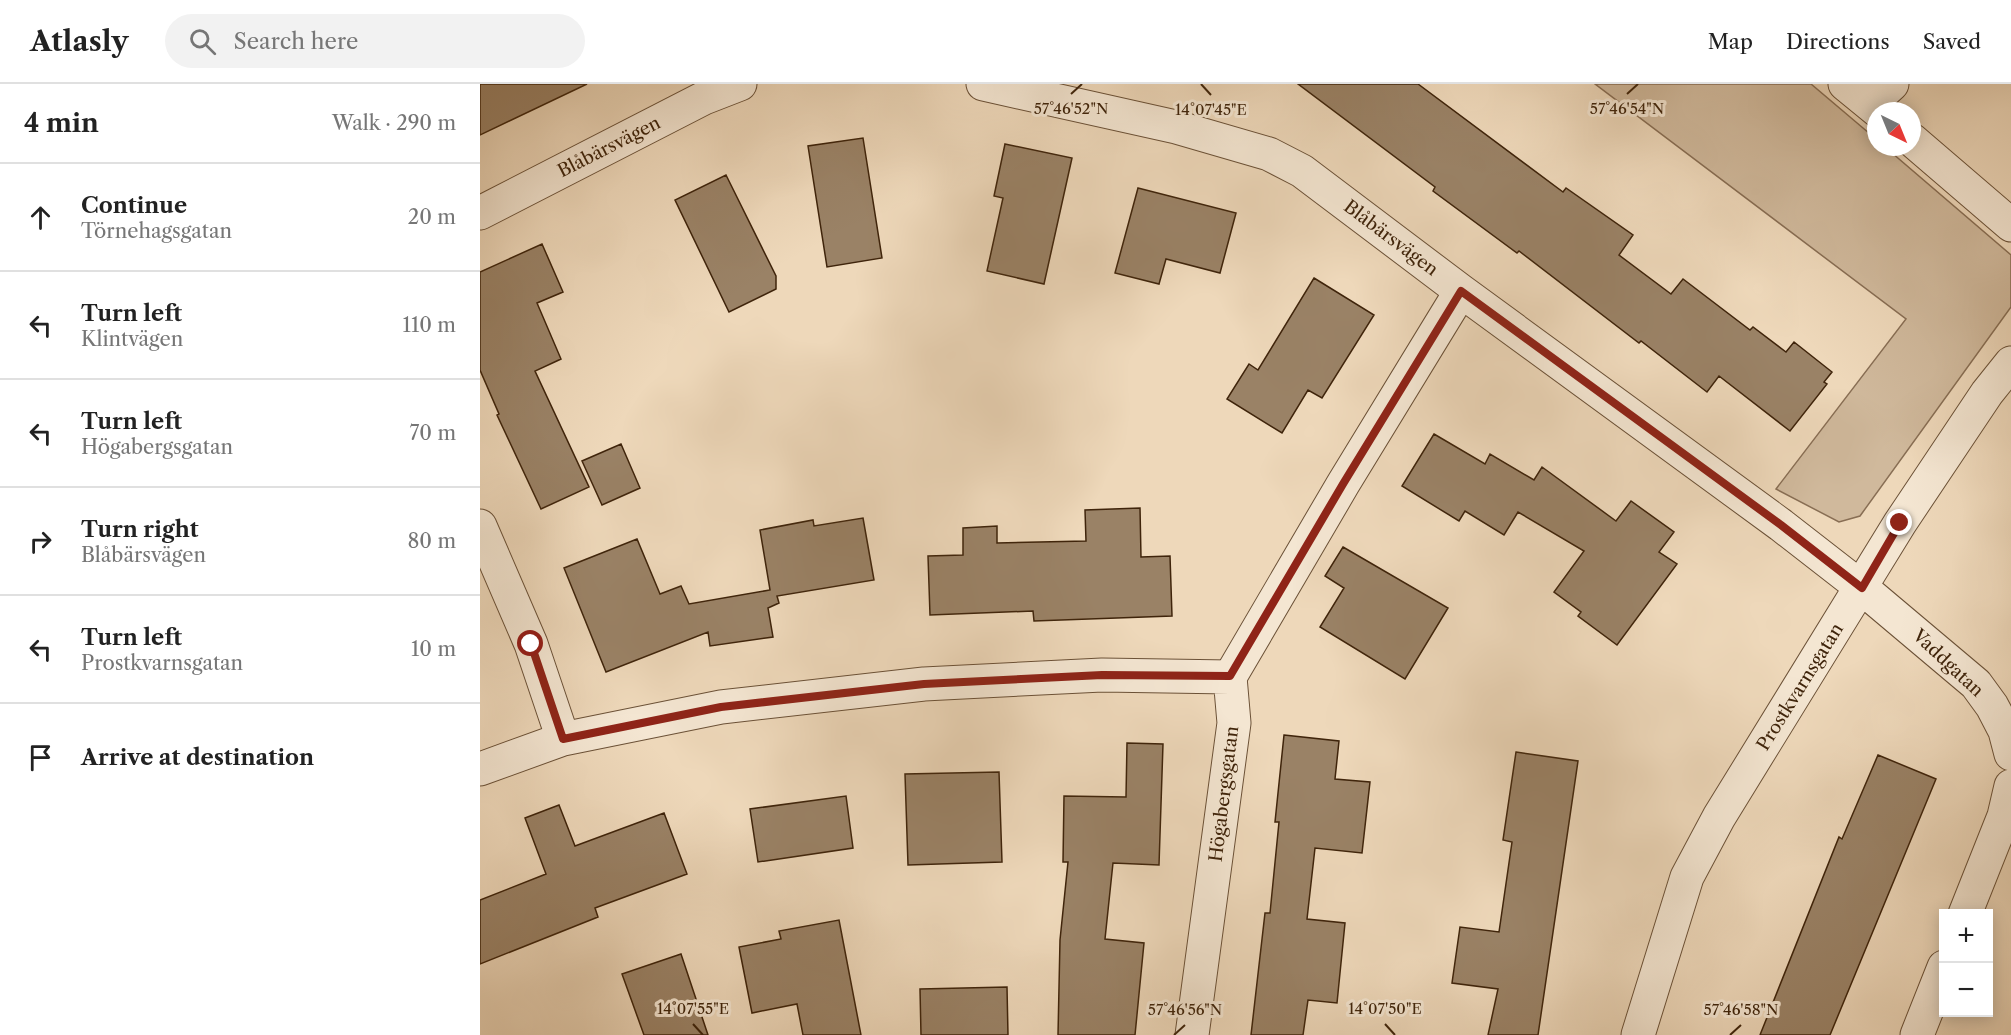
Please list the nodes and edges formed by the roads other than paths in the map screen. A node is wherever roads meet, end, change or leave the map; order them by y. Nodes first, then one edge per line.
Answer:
1 (740, 84) edge
2 (983, 84) edge
3 (1845, 84) edge
4 (1880, 100) edge
5 (1921, 148) edge
6 (480, 213) edge
7 (2011, 225) edge
8 (1461, 291) junction
9 (2011, 363) edge
10 (480, 526) edge
11 (1862, 588) junction
12 (1230, 676) junction
13 (563, 739) junction
14 (2011, 754) edge
15 (480, 769) edge
16 (2011, 786) edge
17 (1967, 909) edge
18 (1939, 980) edge
19 (1192, 1035) edge
20 (1638, 1035) edge
21 (1917, 1035) edge

1 - 6 street, Blåbärsvägen
2 - 8 street, Blåbärsvägen
3 - 4 street
5 - 7 street
8 - 11 street, Blåbärsvägen
8 - 12 street
9 - 11 street, Prostkvarnsgatan
10 - 13 street
11 - 14 street, Vaddgatan
11 - 20 street, Prostkvarnsgatan
12 - 13 street
12 - 19 street, Högabergsgatan
13 - 15 street
16 - 17 street
18 - 21 street

